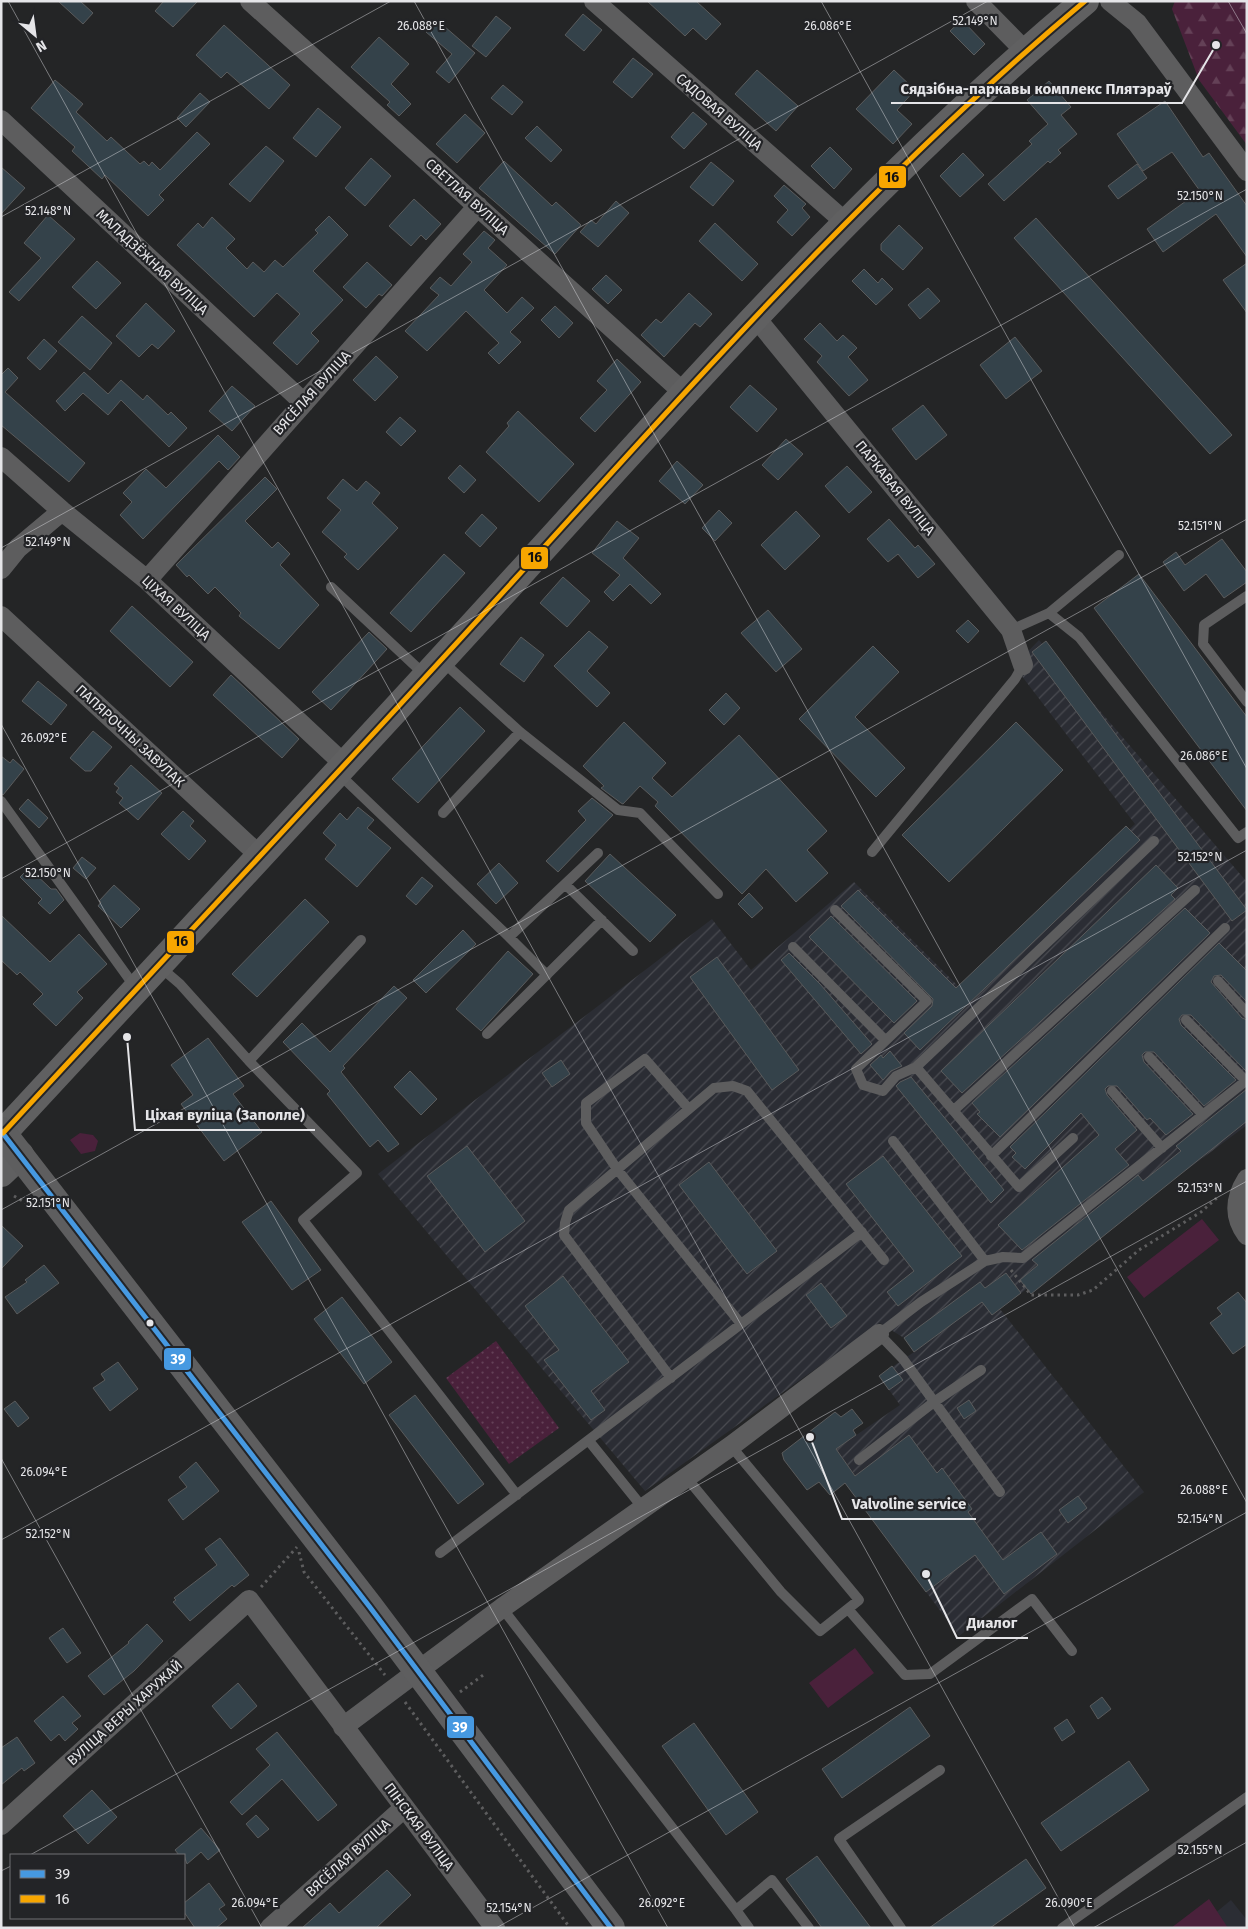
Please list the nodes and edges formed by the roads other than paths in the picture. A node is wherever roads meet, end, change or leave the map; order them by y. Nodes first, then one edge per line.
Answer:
1 (250, 1) edge
2 (594, 1) edge
3 (976, 1) edge
4 (1085, 1) edge
5 (1110, 1) edge
6 (1025, 51) junction
7 (1, 120) edge
8 (1247, 171) edge
9 (478, 206) junction
10 (845, 222) junction
11 (756, 318) junction
12 (684, 393) junction
13 (304, 403) junction
14 (1, 457) edge
15 (62, 511) junction
16 (1119, 555) dead end
17 (1, 569) edge
18 (147, 580) junction
19 (331, 587) dead end
20 (1247, 596) edge
21 (1049, 613) junction
22 (2, 620) edge
23 (1011, 630) junction
24 (1023, 665) joint
25 (434, 668) junction
26 (1247, 702) edge
27 (520, 732) junction
28 (341, 769) junction
29 (1, 801) edge
30 (444, 813) dead end
31 (1247, 832) edge
32 (1154, 842) dead end
33 (872, 852) dead end
34 (598, 853) dead end
35 (260, 856) junction
36 (565, 884) junction
37 (1195, 890) dead end
38 (718, 894) dead end
39 (835, 910) dead end
40 (602, 920) junction
41 (1225, 928) dead end
42 (509, 937) junction
43 (361, 940) dead end
44 (793, 947) dead end
45 (633, 951) dead end
46 (158, 966) junction
47 (547, 975) junction
48 (1218, 981) dead end
49 (136, 989) junction
50 (1247, 1013) edge
51 (1186, 1020) dead end
52 (488, 1034) dead end
53 (885, 1040) junction
54 (1149, 1057) dead end
55 (249, 1061) junction
56 (916, 1068) junction
57 (1246, 1081) edge
58 (1112, 1091) dead end
59 (689, 1109) junction
60 (954, 1110) junction
61 (1203, 1115) junction
62 (2, 1132) edge
63 (1072, 1138) dead end
64 (893, 1141) dead end
65 (1162, 1148) junction
66 (991, 1156) junction
67 (11, 1164) edge
68 (617, 1169) junction
69 (1241, 1190) edge
70 (862, 1232) junction
71 (1247, 1234) edge
72 (884, 1260) dead end
73 (985, 1262) junction
74 (741, 1324) junction
75 (879, 1334) junction
76 (981, 1370) dead end
77 (671, 1378) junction
78 (934, 1402) junction
79 (589, 1441) junction
80 (731, 1446) junction
81 (858, 1460) dead end
82 (686, 1477) junction
83 (1000, 1492) dead end
84 (517, 1495) junction
85 (643, 1508) junction
86 (440, 1553) dead end
87 (249, 1600) joint
88 (502, 1608) junction
89 (848, 1609) junction
90 (1072, 1651) dead end
91 (417, 1670) junction
92 (343, 1727) junction
93 (940, 1770) dead end
94 (1247, 1797) edge
95 (404, 1808) junction
96 (1, 1825) edge
97 (736, 1910) junction
98 (270, 1928) edge
99 (495, 1928) edge
100 (611, 1928) edge
101 (749, 1928) edge
102 (809, 1928) edge
103 (901, 1928) edge
104 (1062, 1928) edge

1 - 9 street, СВЕТЛАЯ ВУЛІЦА
2 - 10 street, САДОВАЯ ВУЛІЦА
3 - 6 street
4 - 6 street
5 - 8 street
6 - 10 street
7 - 13 street, МАЛАДЗЁЖНАЯ ВУЛІЦА
9 - 12 street, СВЕТЛАЯ ВУЛІЦА
9 - 13 street, ВЯСЁЛАЯ ВУЛІЦА
10 - 11 street
11 - 12 street
11 - 23 street, ПАРКАВАЯ ВУЛІЦА
12 - 25 street
13 - 18 street, ВЯСЁЛАЯ ВУЛІЦА
14 - 15 street, ЦІХАЯ ВУЛІЦА
15 - 17 street
15 - 18 street, ЦІХАЯ ВУЛІЦА
16 - 21 lane
18 - 28 street, ЦІХАЯ ВУЛІЦА
19 - 25 lane
20 - 26 lane
21 - 23 lane
21 - 31 lane
22 - 35 street, ПАПЯРОЧНЫ ЗАВУЛАК
23 - 24 street, ПАРКАВАЯ ВУЛІЦА
24 - 33 lane
25 - 27 lane
25 - 28 street
27 - 30 lane
27 - 38 lane
28 - 35 street
28 - 42 lane
29 - 49 lane
32 - 56 lane
34 - 36 lane
35 - 46 street
36 - 40 lane
36 - 42 lane
37 - 60 lane
39 - 53 lane
40 - 45 lane
40 - 47 lane
41 - 66 lane
42 - 47 lane
43 - 55 lane
44 - 53 lane
46 - 49 street
46 - 55 lane
47 - 52 lane
48 - 50 lane
49 - 62 street
51 - 57 lane
53 - 56 lane
54 - 61 lane
55 - 84 lane
56 - 60 lane
57 - 61 lane
58 - 65 lane
59 - 68 lane
59 - 68 lane
59 - 70 lane
60 - 66 lane
61 - 65 lane
62 - 67 main road
63 - 66 lane
64 - 73 lane
65 - 73 lane
67 - 91 main road
68 - 74 lane
68 - 77 lane
69 - 71 street
70 - 72 lane
70 - 74 lane
73 - 75 lane
74 - 77 lane
75 - 78 lane
75 - 80 street
76 - 78 lane
77 - 79 lane
78 - 81 lane
78 - 83 lane
79 - 84 lane
79 - 85 lane
80 - 82 street
80 - 89 lane
82 - 85 street
82 - 89 lane
84 - 86 lane
85 - 88 street
87 - 92 street, ПІНСКАЯ ВУЛІЦА
87 - 96 street, ВУЛІЦА ВЕРЫ ХАРУЖАЙ
88 - 91 street
88 - 97 lane
89 - 90 lane
91 - 92 street
91 - 100 main road
92 - 95 street, ПІНСКАЯ ВУЛІЦА
93 - 103 lane
94 - 104 lane
95 - 98 street, ВЯСЁЛАЯ ВУЛІЦА
95 - 99 street, ПІНСКАЯ ВУЛІЦА
97 - 101 lane
97 - 102 lane

